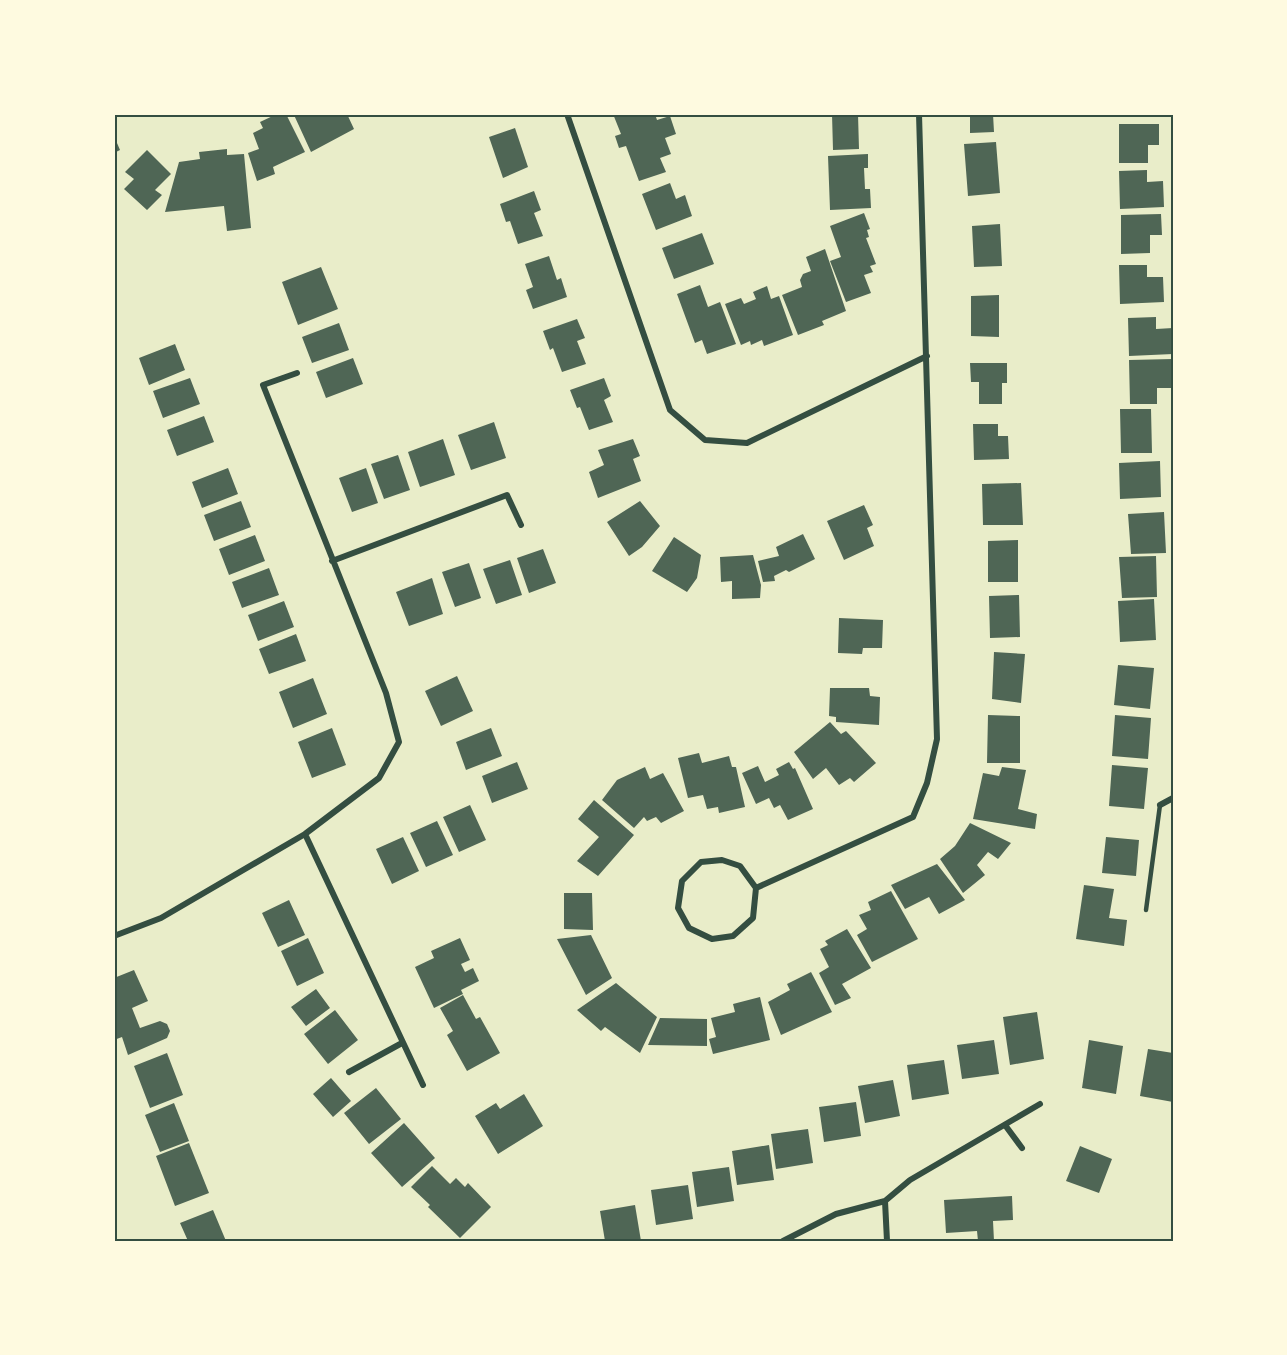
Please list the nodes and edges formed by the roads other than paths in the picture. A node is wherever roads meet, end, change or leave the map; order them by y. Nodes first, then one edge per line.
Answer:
1 (567, 114) edge
2 (919, 114) edge
3 (927, 356) junction
4 (297, 373) dead end
5 (521, 525) dead end
6 (332, 561) junction
7 (1173, 798) edge
8 (1160, 805) joint
9 (305, 834) junction
10 (756, 888) junction
11 (1146, 910) dead end
12 (114, 936) edge
13 (402, 1043) junction
14 (349, 1072) dead end
15 (423, 1085) dead end
16 (1040, 1104) dead end
17 (1005, 1125) junction
18 (1022, 1148) dead end
19 (885, 1201) junction
20 (783, 1241) edge
21 (887, 1241) edge

1 - 3 street
2 - 3 street
3 - 10 street
4 - 6 street
5 - 6 street
6 - 9 street
7 - 8 street
8 - 11 lane
9 - 12 street
9 - 13 street
10 - 10 street
13 - 14 street
13 - 15 street
16 - 17 street
17 - 18 street
17 - 19 street
19 - 20 street
19 - 21 street

